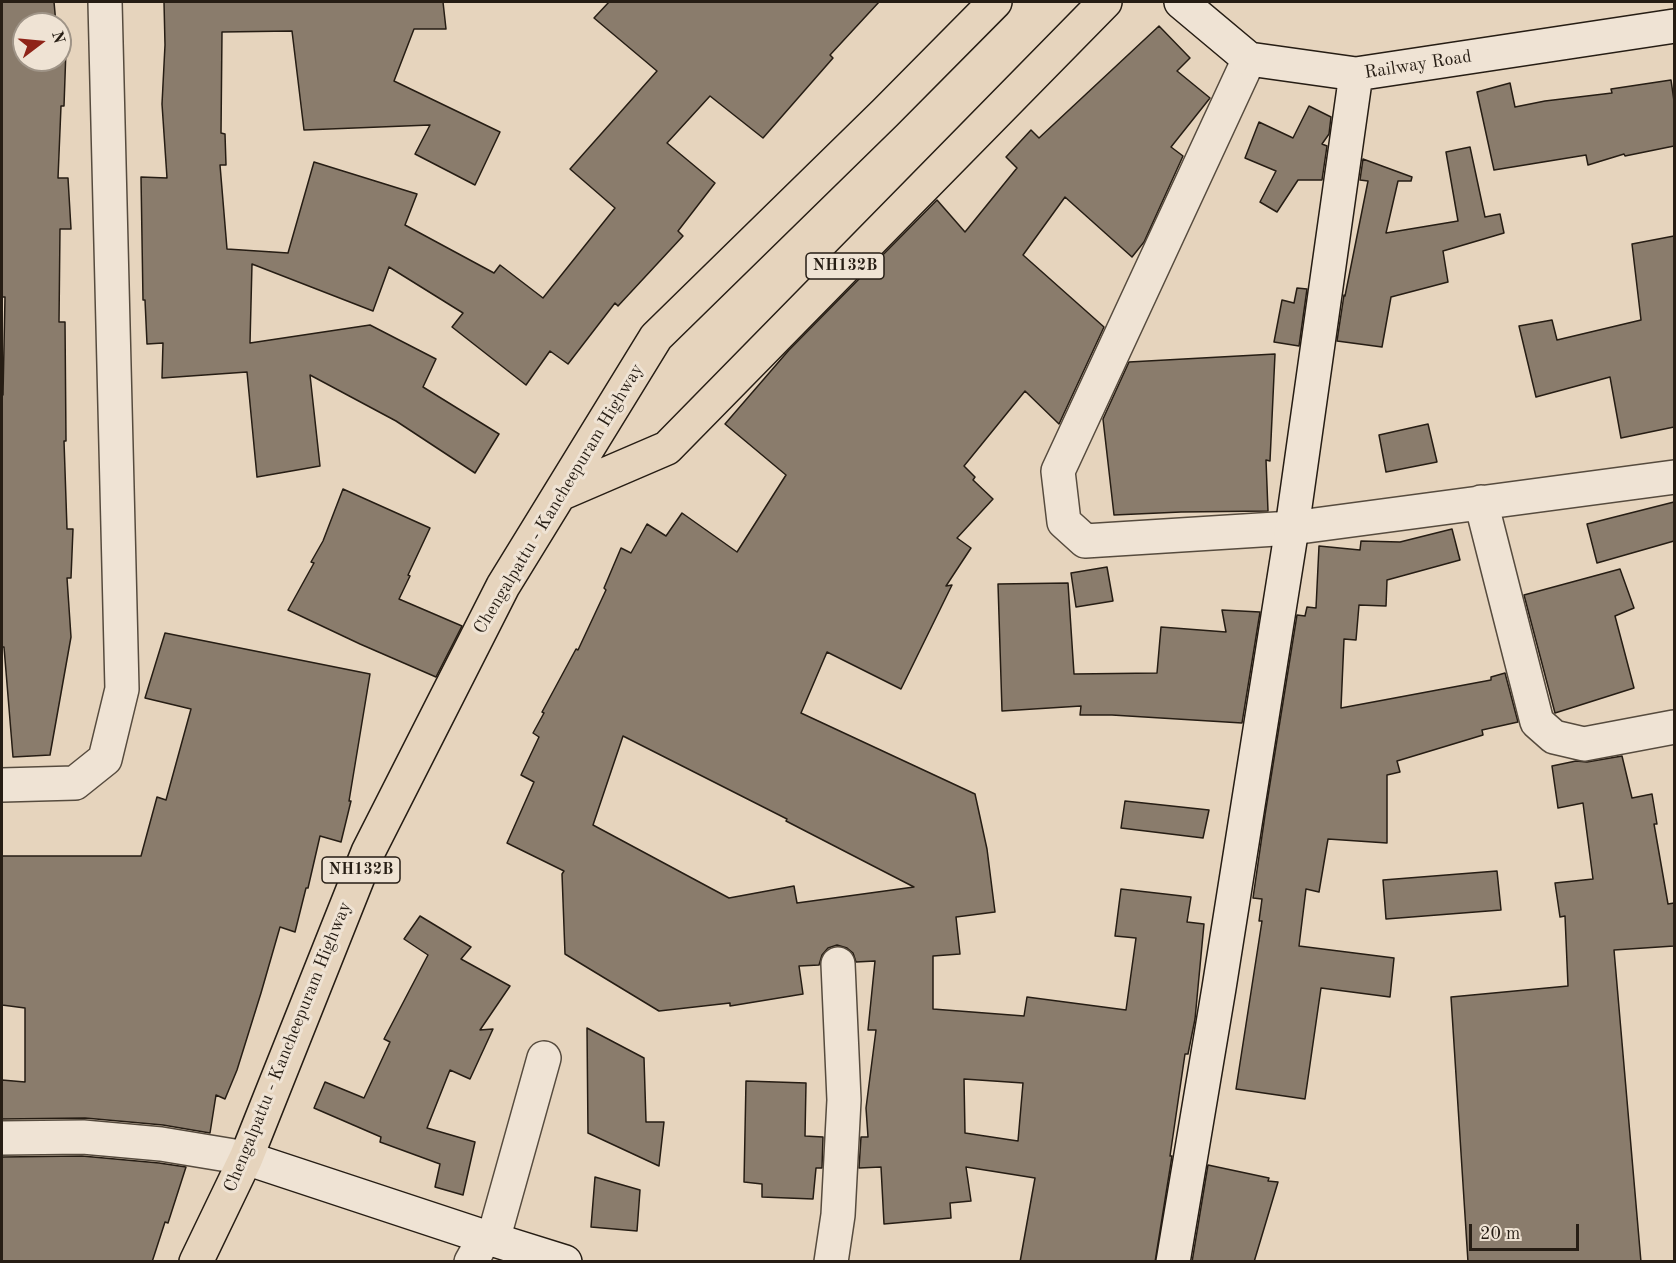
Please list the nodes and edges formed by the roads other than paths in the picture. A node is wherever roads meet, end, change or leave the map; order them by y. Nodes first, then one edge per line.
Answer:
1 (105, 2) edge
2 (995, 2) edge
3 (1105, 2) edge
4 (1181, 2) edge
5 (1674, 26) edge
6 (1250, 59) junction
7 (1356, 74) junction
8 (1674, 477) edge
9 (560, 494) junction
10 (1481, 502) junction
11 (1292, 528) junction
12 (1674, 727) edge
13 (2, 785) edge
14 (838, 964) dead end
15 (544, 1058) dead end
16 (2, 1138) edge
17 (246, 1158) junction
18 (483, 1246) edge
19 (196, 1262) edge
20 (565, 1262) edge
21 (831, 1262) edge
22 (1173, 1262) edge

1 - 13 street
2 - 9 highway, Chengalpattu - Kancheepuram Highway / NH132B
3 - 9 highway, NH132B
4 - 6 street
5 - 7 street, Railway Road
6 - 7 street, Railway Road
6 - 11 street
7 - 11 street
8 - 10 street
9 - 17 highway, Chengalpattu - Kancheepuram Highway / NH132B
10 - 11 street
10 - 12 street
11 - 22 street
14 - 21 street
15 - 18 street
16 - 17 street
17 - 18 street
17 - 19 highway, Chengalpattu - Kancheepuram Highway / NH132B
18 - 20 street

